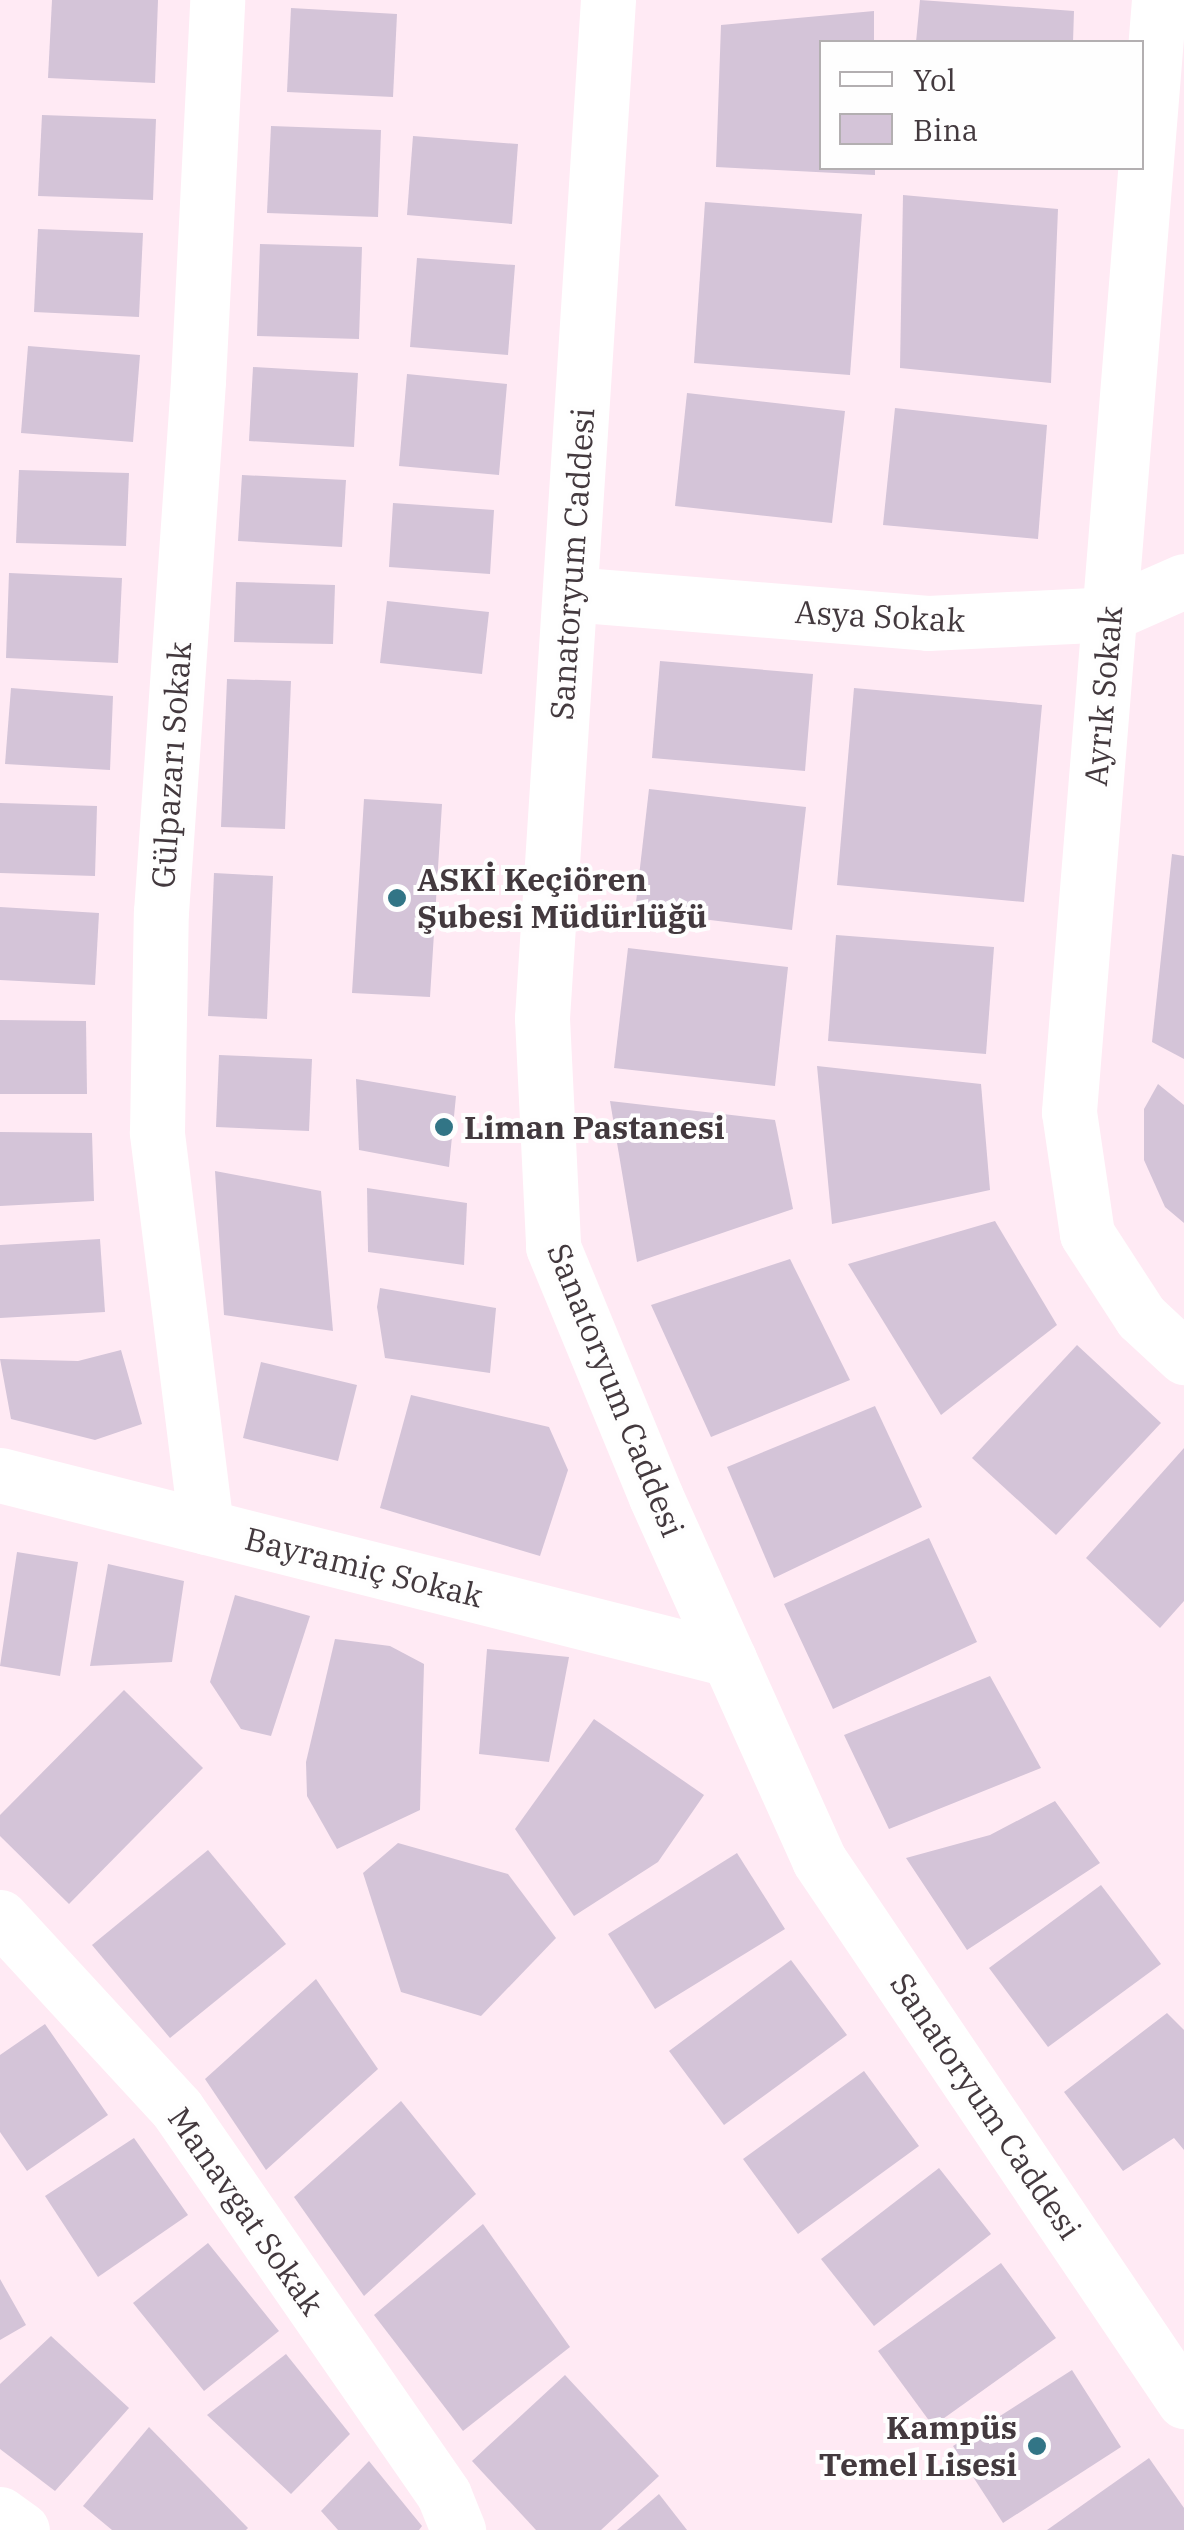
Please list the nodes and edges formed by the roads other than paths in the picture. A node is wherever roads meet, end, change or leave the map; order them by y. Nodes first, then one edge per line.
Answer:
1 (217, 0) edge
2 (608, 0) edge
3 (1159, 0) edge
4 (1184, 581) edge
5 (570, 594) junction
6 (1110, 614) junction
7 (1184, 1357) edge
8 (0, 1475) edge
9 (206, 1527) junction
10 (729, 1658) junction
11 (0, 1917) edge
12 (1184, 2400) edge
13 (0, 2514) edge
14 (22, 2530) edge
15 (458, 2530) edge

1 - 9 street, Gülpazarı Sokak
2 - 5 street, Sanatoryum Caddesi
3 - 6 street, Ayrık Sokak
4 - 6 street, Asya Sokak
5 - 6 street, Asya Sokak
5 - 10 street, Sanatoryum Caddesi
6 - 7 street, Ayrık Sokak
8 - 9 street, Bayramiç Sokak
9 - 10 street, Bayramiç Sokak
10 - 12 street, Sanatoryum Caddesi
11 - 15 street, Manavgat Sokak
13 - 14 street

